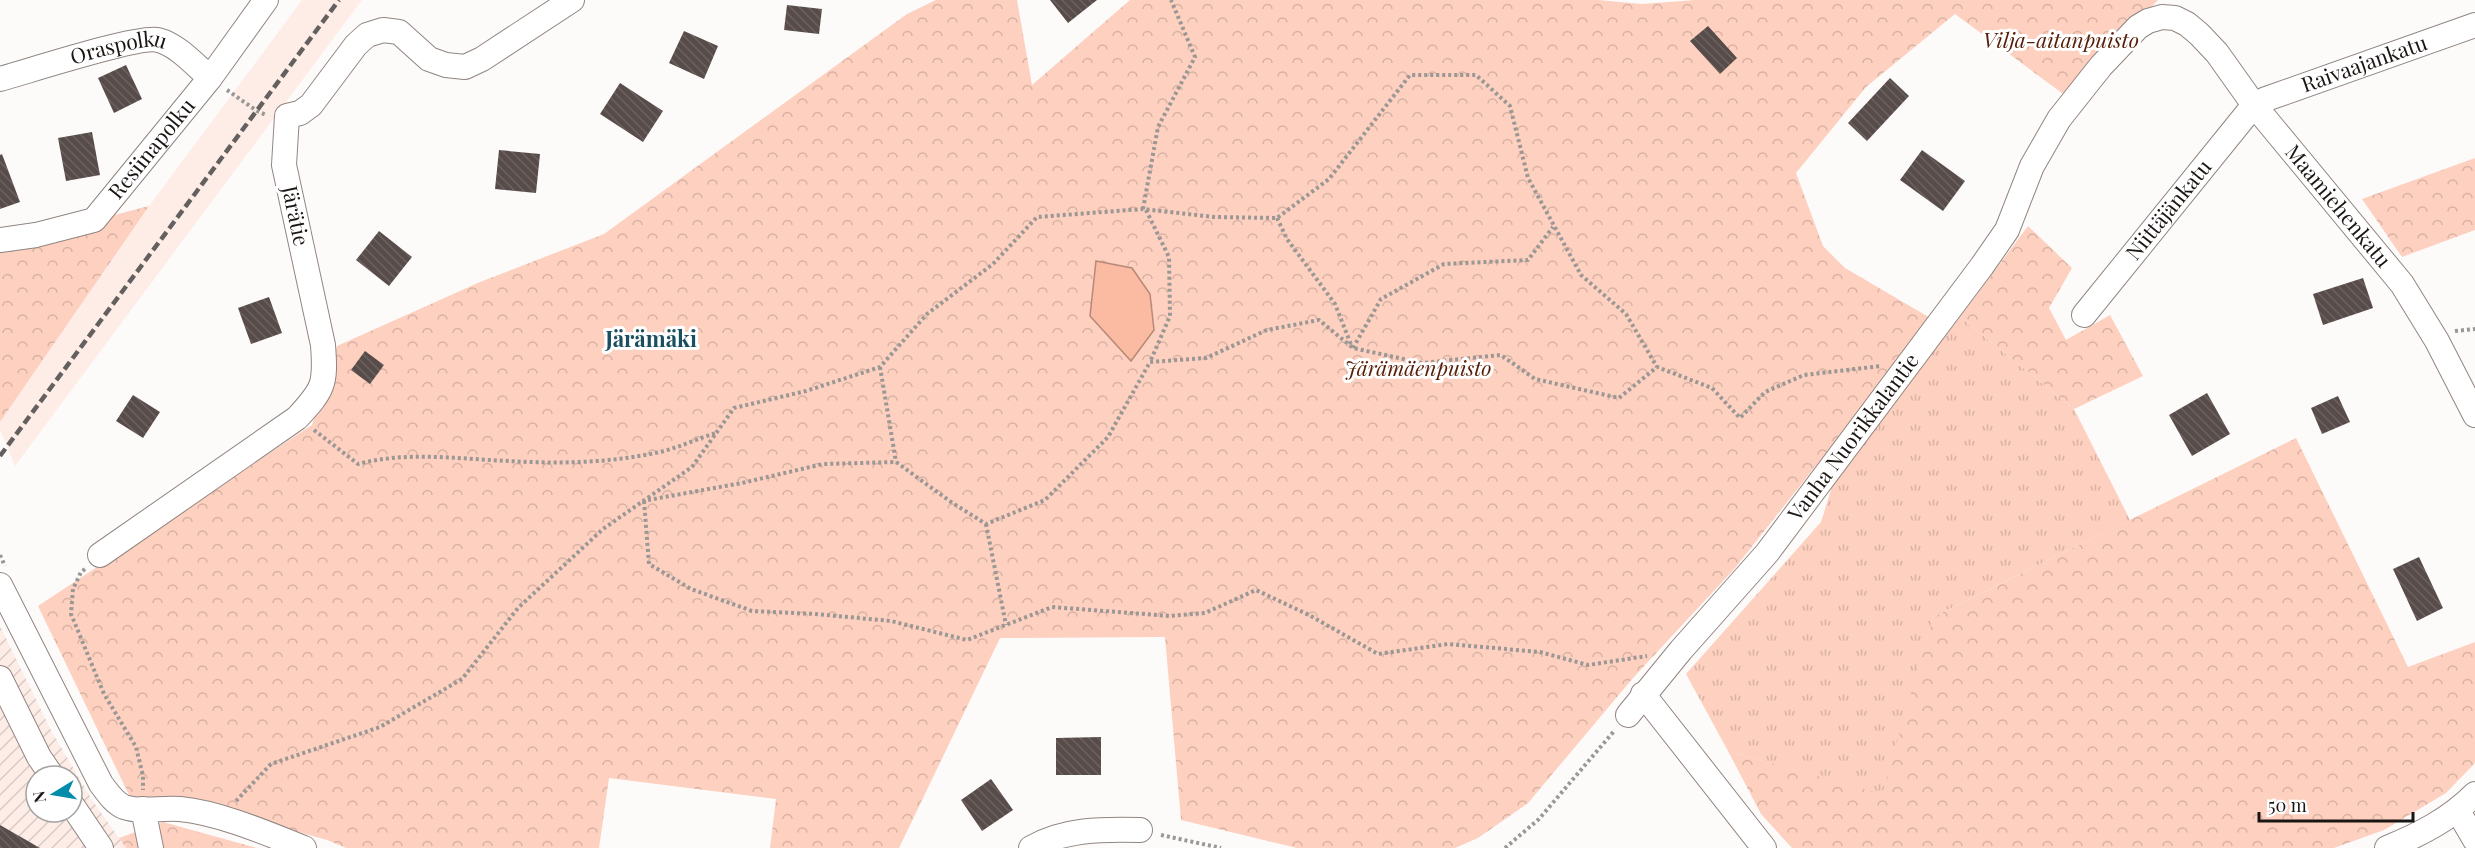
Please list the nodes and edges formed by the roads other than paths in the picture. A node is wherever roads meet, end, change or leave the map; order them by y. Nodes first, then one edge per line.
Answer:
1 (266, 0) edge
2 (572, 0) edge
3 (2175, 18) joint
4 (2475, 24) edge
5 (210, 78) junction
6 (0, 79) edge
7 (2254, 105) junction
8 (0, 240) edge
9 (2084, 315) dead end
10 (2475, 415) edge
11 (100, 555) road end
12 (0, 585) edge
13 (0, 678) edge
14 (1643, 694) junction
15 (1628, 715) road end
16 (44, 764) edge
17 (2475, 794) edge
18 (143, 809) junction
19 (2458, 811) junction
20 (84, 823) edge
21 (1140, 830) road end
22 (2475, 840) edge
23 (101, 848) edge
24 (151, 848) edge
25 (304, 848) edge
26 (1030, 848) edge
27 (1764, 848) edge
28 (2387, 848) edge

1 - 5 street, Resiinapolku
2 - 11 street, Järätie
3 - 7 street, Maamiehenkatu
3 - 14 street, Vanha Nuorikkalantie
4 - 7 street, Raivaajankatu
5 - 6 street, Oraspolku
5 - 8 street, Resiinapolku
7 - 9 street, Niittäjänkatu
7 - 10 street, Maamiehenkatu
12 - 18 street
13 - 16 street
14 - 15 street, Vanha Nuorikkalantie
14 - 27 street
17 - 19 street
18 - 24 street
18 - 25 street
19 - 22 street
19 - 28 street
20 - 23 street
21 - 26 street

